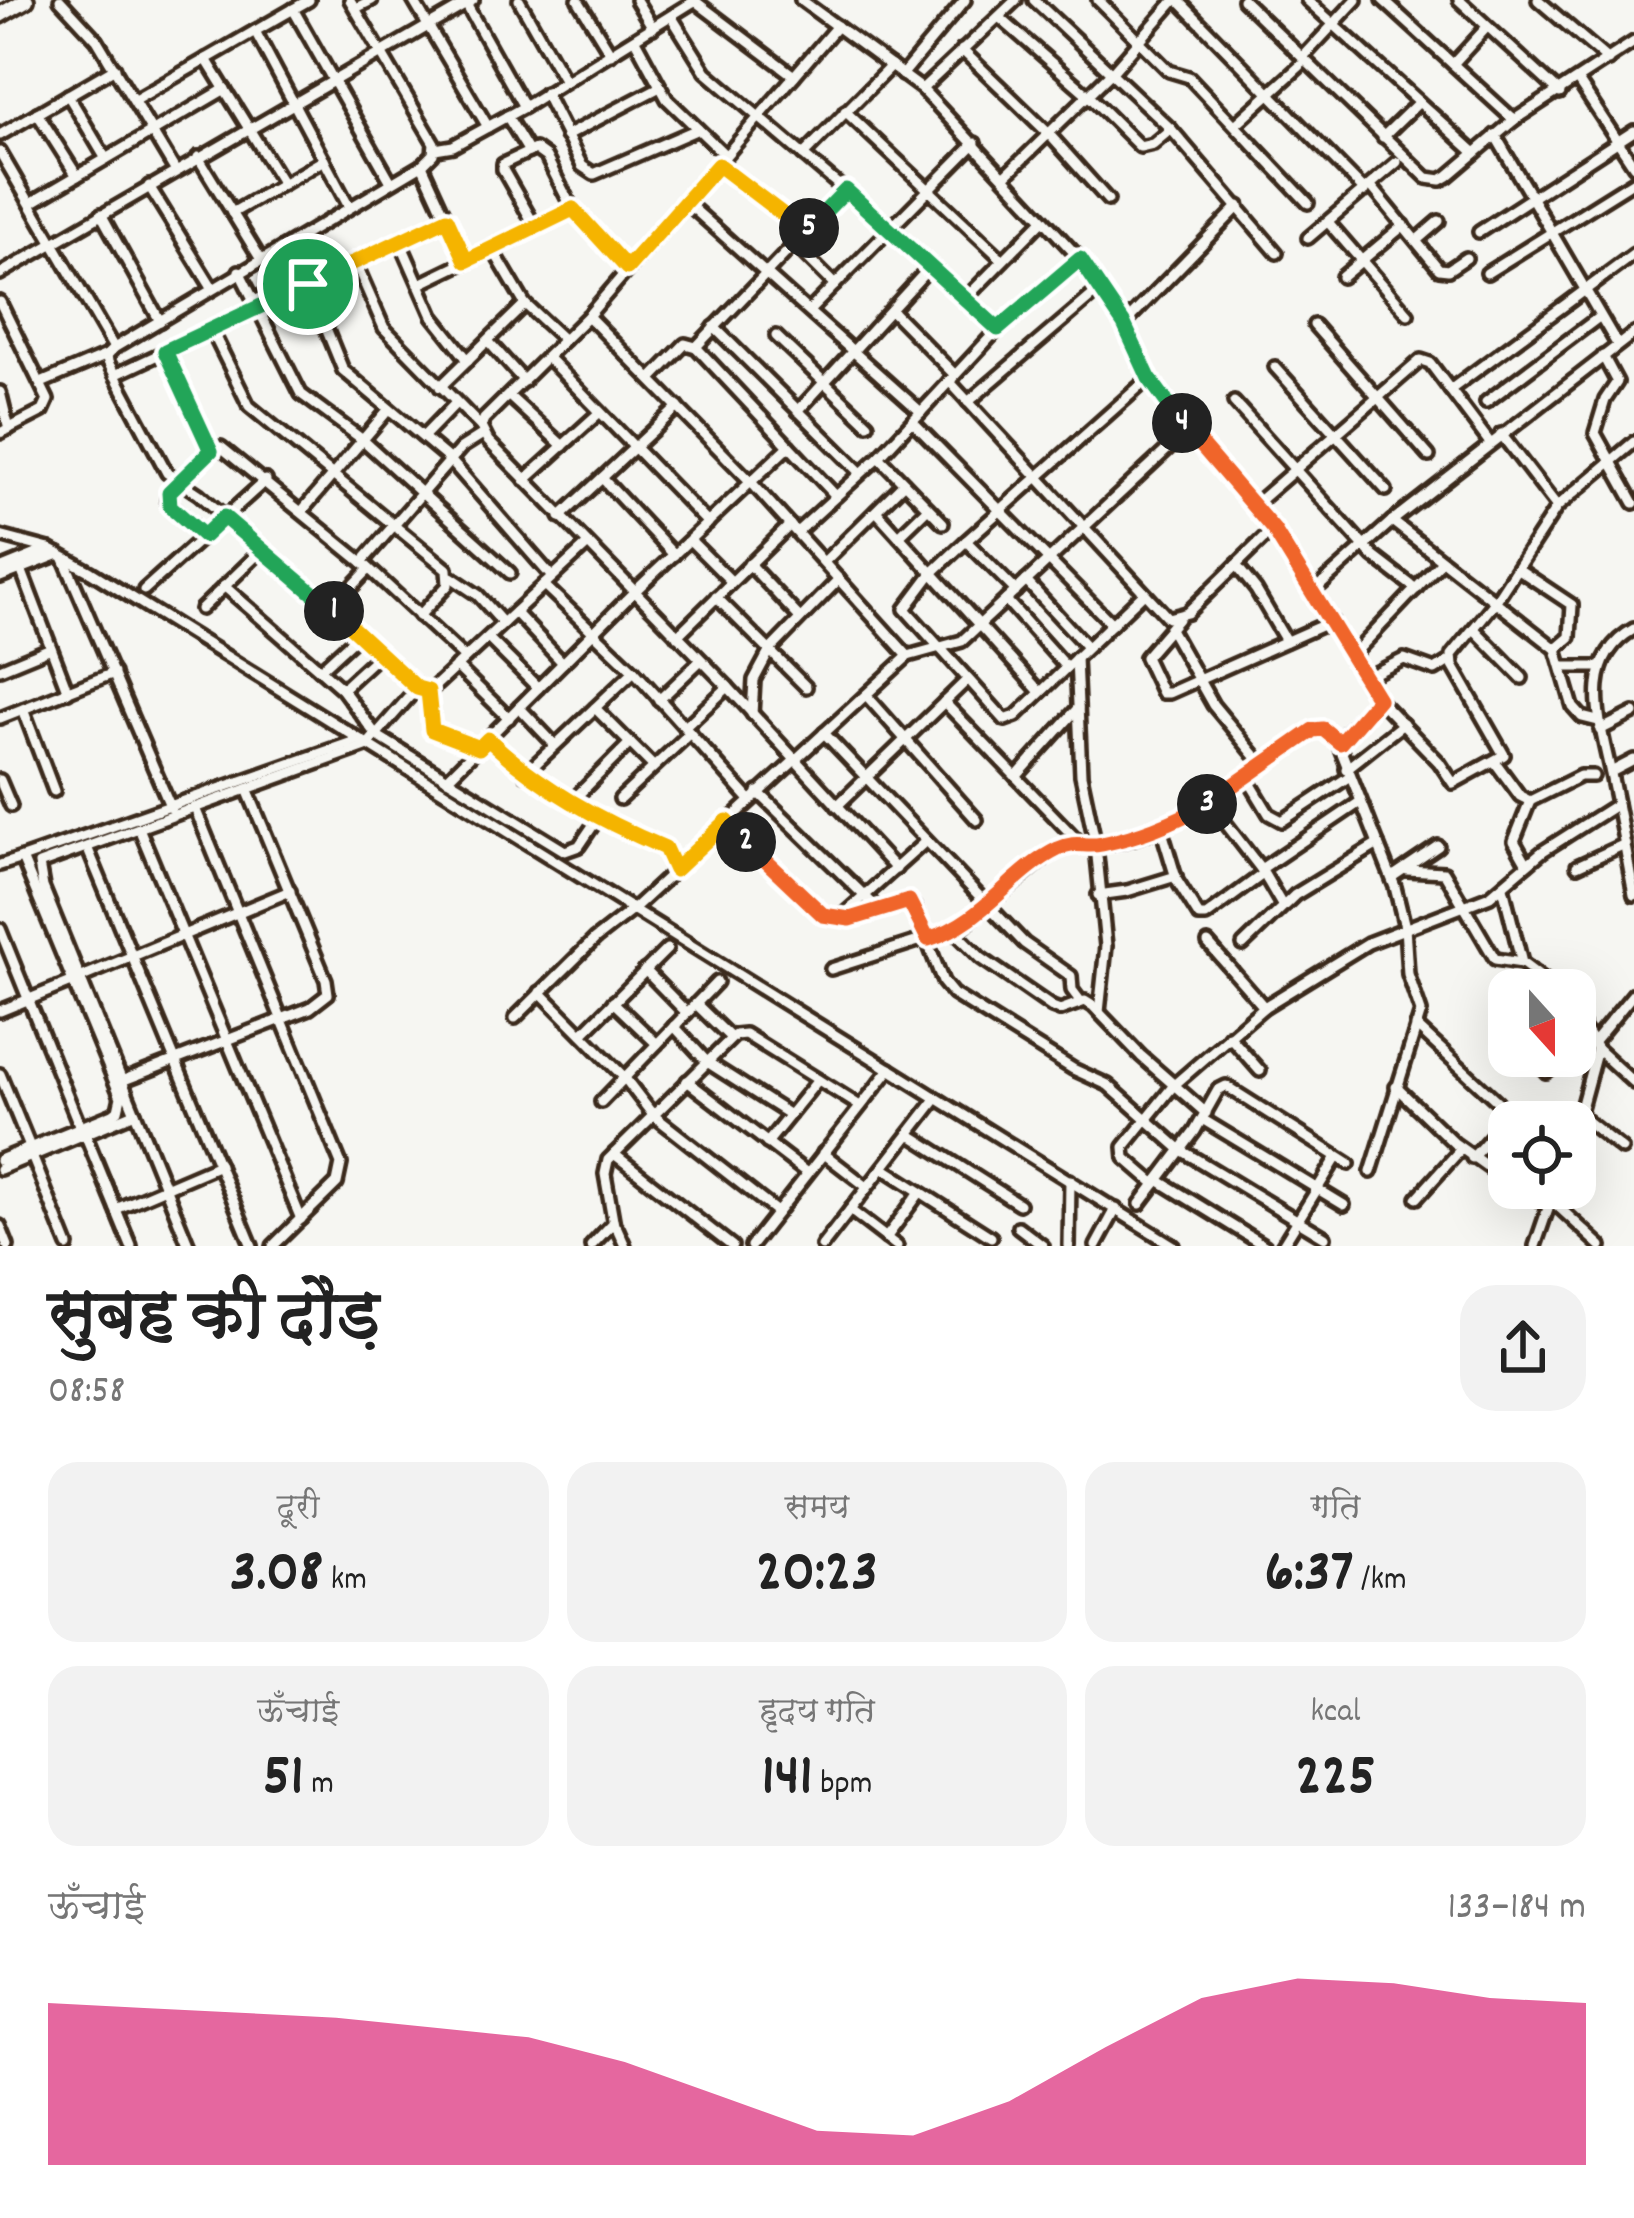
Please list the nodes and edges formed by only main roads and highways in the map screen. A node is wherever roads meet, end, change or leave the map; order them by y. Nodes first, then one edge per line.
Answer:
1 (26, 0) edge
2 (0, 15) edge

1 - 2 main road

